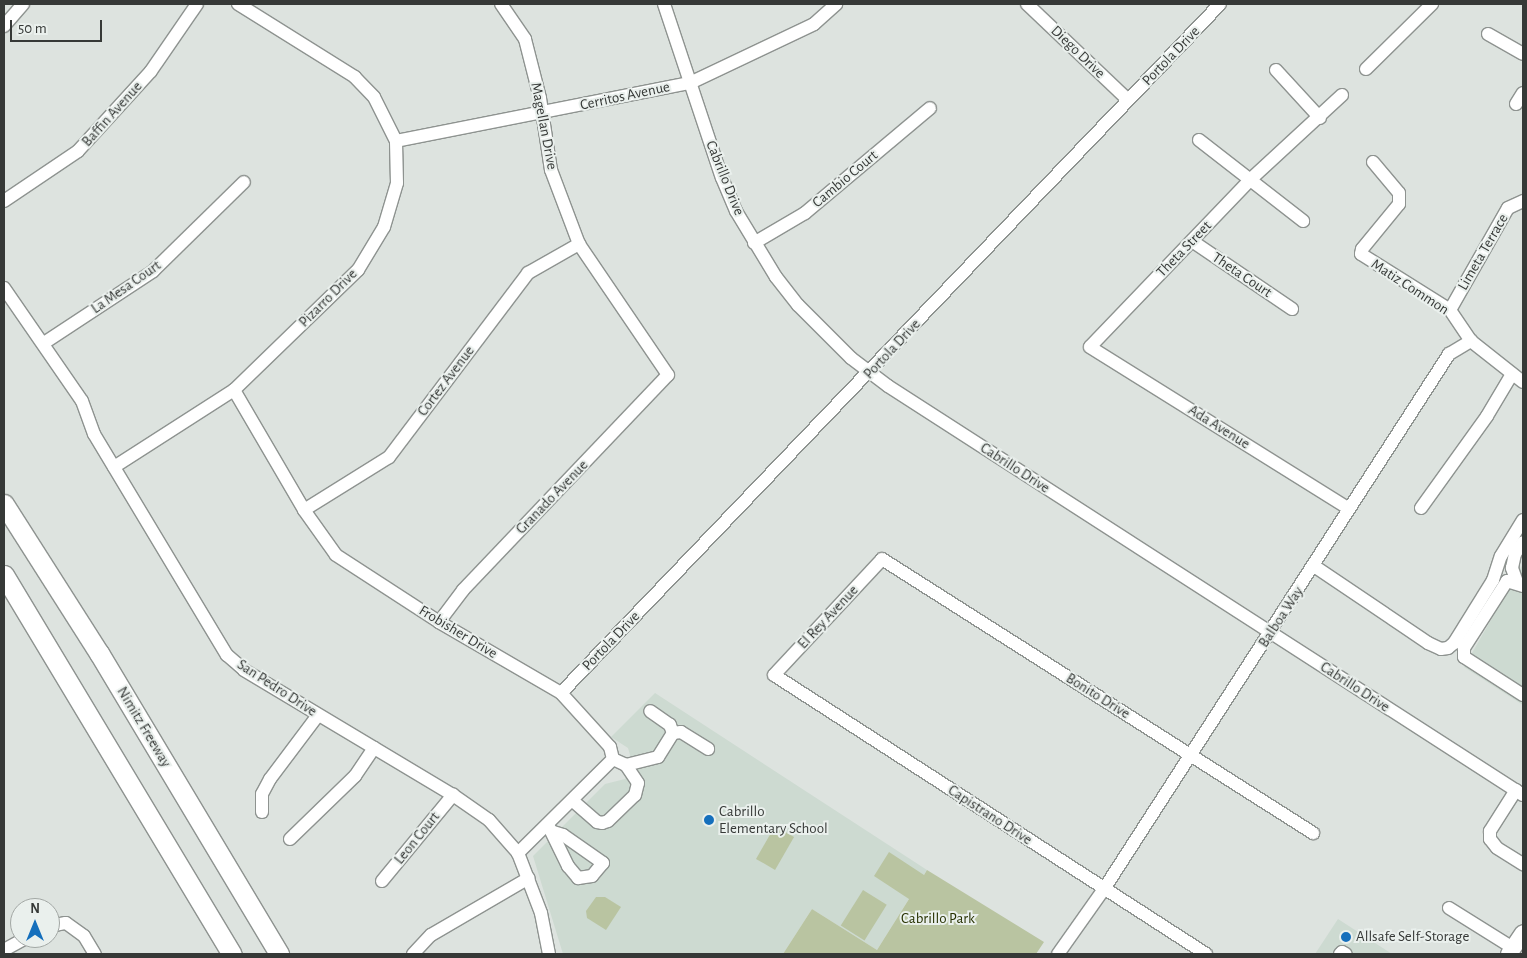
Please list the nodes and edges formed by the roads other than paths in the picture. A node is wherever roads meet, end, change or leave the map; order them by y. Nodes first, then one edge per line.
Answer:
1 (23, 4) edge
2 (198, 4) edge
3 (238, 4) edge
4 (501, 4) edge
5 (664, 4) edge
6 (836, 4) edge
7 (1027, 4) edge
8 (1220, 4) edge
9 (1424, 6) edge
10 (4, 26) edge
11 (1488, 34) dead end
12 (1523, 54) edge
13 (1366, 69) dead end
14 (1276, 70) dead end
15 (690, 83) junction
16 (1342, 96) dead end
17 (1128, 100) junction
18 (930, 108) dead end
19 (542, 114) junction
20 (1320, 118) junction
21 (1199, 140) dead end
22 (396, 141) junction
23 (1373, 162) dead end
24 (1250, 180) junction
25 (244, 182) dead end
26 (1523, 201) edge
27 (4, 202) edge
28 (1303, 221) dead end
29 (1192, 241) junction
30 (754, 243) junction
31 (579, 244) junction
32 (4, 288) edge
33 (1292, 309) dead end
34 (1450, 310) junction
35 (1471, 341) junction
36 (44, 343) junction
37 (1090, 347) joint
38 (870, 373) junction
39 (1512, 374) junction
40 (668, 375) joint
41 (1523, 382) edge
42 (234, 390) junction
43 (114, 467) junction
44 (4, 504) edge
45 (1348, 508) junction
46 (1421, 508) dead end
47 (304, 510) junction
48 (1523, 520) edge
49 (1523, 542) edge
50 (882, 559) joint
51 (1314, 566) junction
52 (4, 575) edge
53 (1520, 584) edge
54 (439, 622) junction
55 (1271, 632) junction
56 (774, 675) joint
57 (561, 693) junction
58 (1523, 695) edge
59 (650, 711) dead end
60 (318, 715) junction
61 (673, 733) junction
62 (374, 748) junction
63 (708, 749) dead end
64 (1191, 754) junction
65 (614, 759) junction
66 (626, 765) junction
67 (1519, 792) edge
68 (453, 795) junction
69 (573, 800) junction
70 (262, 812) dead end
71 (1313, 833) dead end
72 (290, 839) dead end
73 (518, 853) junction
74 (1523, 864) edge
75 (529, 878) junction
76 (382, 881) dead end
77 (1104, 889) junction
78 (1449, 908) dead end
79 (60, 924) edge
80 (1523, 933) edge
81 (1511, 951) edge
82 (95, 954) edge
83 (232, 954) edge
84 (279, 954) edge
85 (413, 954) edge
86 (549, 954) edge
87 (1058, 954) edge
88 (1206, 954) edge
89 (1340, 954) edge
90 (1346, 954) edge

1 - 10 street
2 - 27 street, Baffin Avenue
3 - 22 street, Pizarro Drive
4 - 19 street, Magellan Drive
5 - 15 street, Cabrillo Drive
6 - 15 street, Cerritos Avenue
7 - 17 street, Diego Drive
8 - 17 street, Portola Drive
9 - 13 street
11 - 12 street
14 - 20 street
15 - 19 street, Cerritos Avenue
15 - 30 street, Cabrillo Drive
16 - 20 street, Theta Street
17 - 38 street, Portola Drive
18 - 30 street, Cambio Court
19 - 22 street, Cerritos Avenue
19 - 31 street, Magellan Drive
20 - 24 street, Theta Street
21 - 24 street
22 - 42 street, Pizarro Drive
23 - 34 street, Matiz Common
24 - 28 street
24 - 29 street, Theta Street
25 - 36 street, La Mesa Court
26 - 34 street, Limeta Terrace
29 - 33 street, Theta Court
29 - 37 street, Theta Street
30 - 38 street, Cabrillo Drive
31 - 40 street, Magellan Drive
31 - 47 street, Cortez Avenue
32 - 36 street, San Pedro Drive
34 - 35 street, Matiz Common
35 - 39 street
35 - 45 street, Balboa Way
36 - 43 street, San Pedro Drive
37 - 45 street, Ada Avenue
38 - 55 street, Cabrillo Drive
38 - 57 street, Portola Drive
39 - 41 street
39 - 46 street
40 - 54 street, Granado Avenue
42 - 43 street, Pizarro Drive
42 - 47 street, Frobisher Drive
43 - 60 street, San Pedro Drive
44 - 84 highway, Nimitz Freeway
45 - 51 street, Balboa Way
47 - 54 street, Frobisher Drive
48 - 51 street
49 - 53 street
50 - 56 street, El Rey Avenue
50 - 64 street, Bonito Drive
51 - 55 street, Balboa Way
52 - 83 highway
53 - 58 street
54 - 57 street, Frobisher Drive
55 - 64 street, Balboa Way
55 - 67 street, Cabrillo Drive
56 - 77 street, Capistrano Drive
57 - 65 street, Frobisher Drive
59 - 61 street
60 - 62 street, San Pedro Drive
60 - 70 street
61 - 63 street
61 - 66 street
62 - 68 street, San Pedro Drive
62 - 72 street
64 - 71 street, Bonito Drive
64 - 77 street, Balboa Way
65 - 66 street
65 - 69 street
66 - 69 street
67 - 74 street
68 - 73 street, San Pedro Drive
68 - 76 street, Leon Court
69 - 73 street
73 - 75 street, San Pedro Drive
75 - 85 street
75 - 86 street, San Pedro Drive
77 - 87 street, Balboa Way
77 - 88 street, Capistrano Drive
78 - 81 street
79 - 82 street
80 - 81 main road
89 - 90 street

